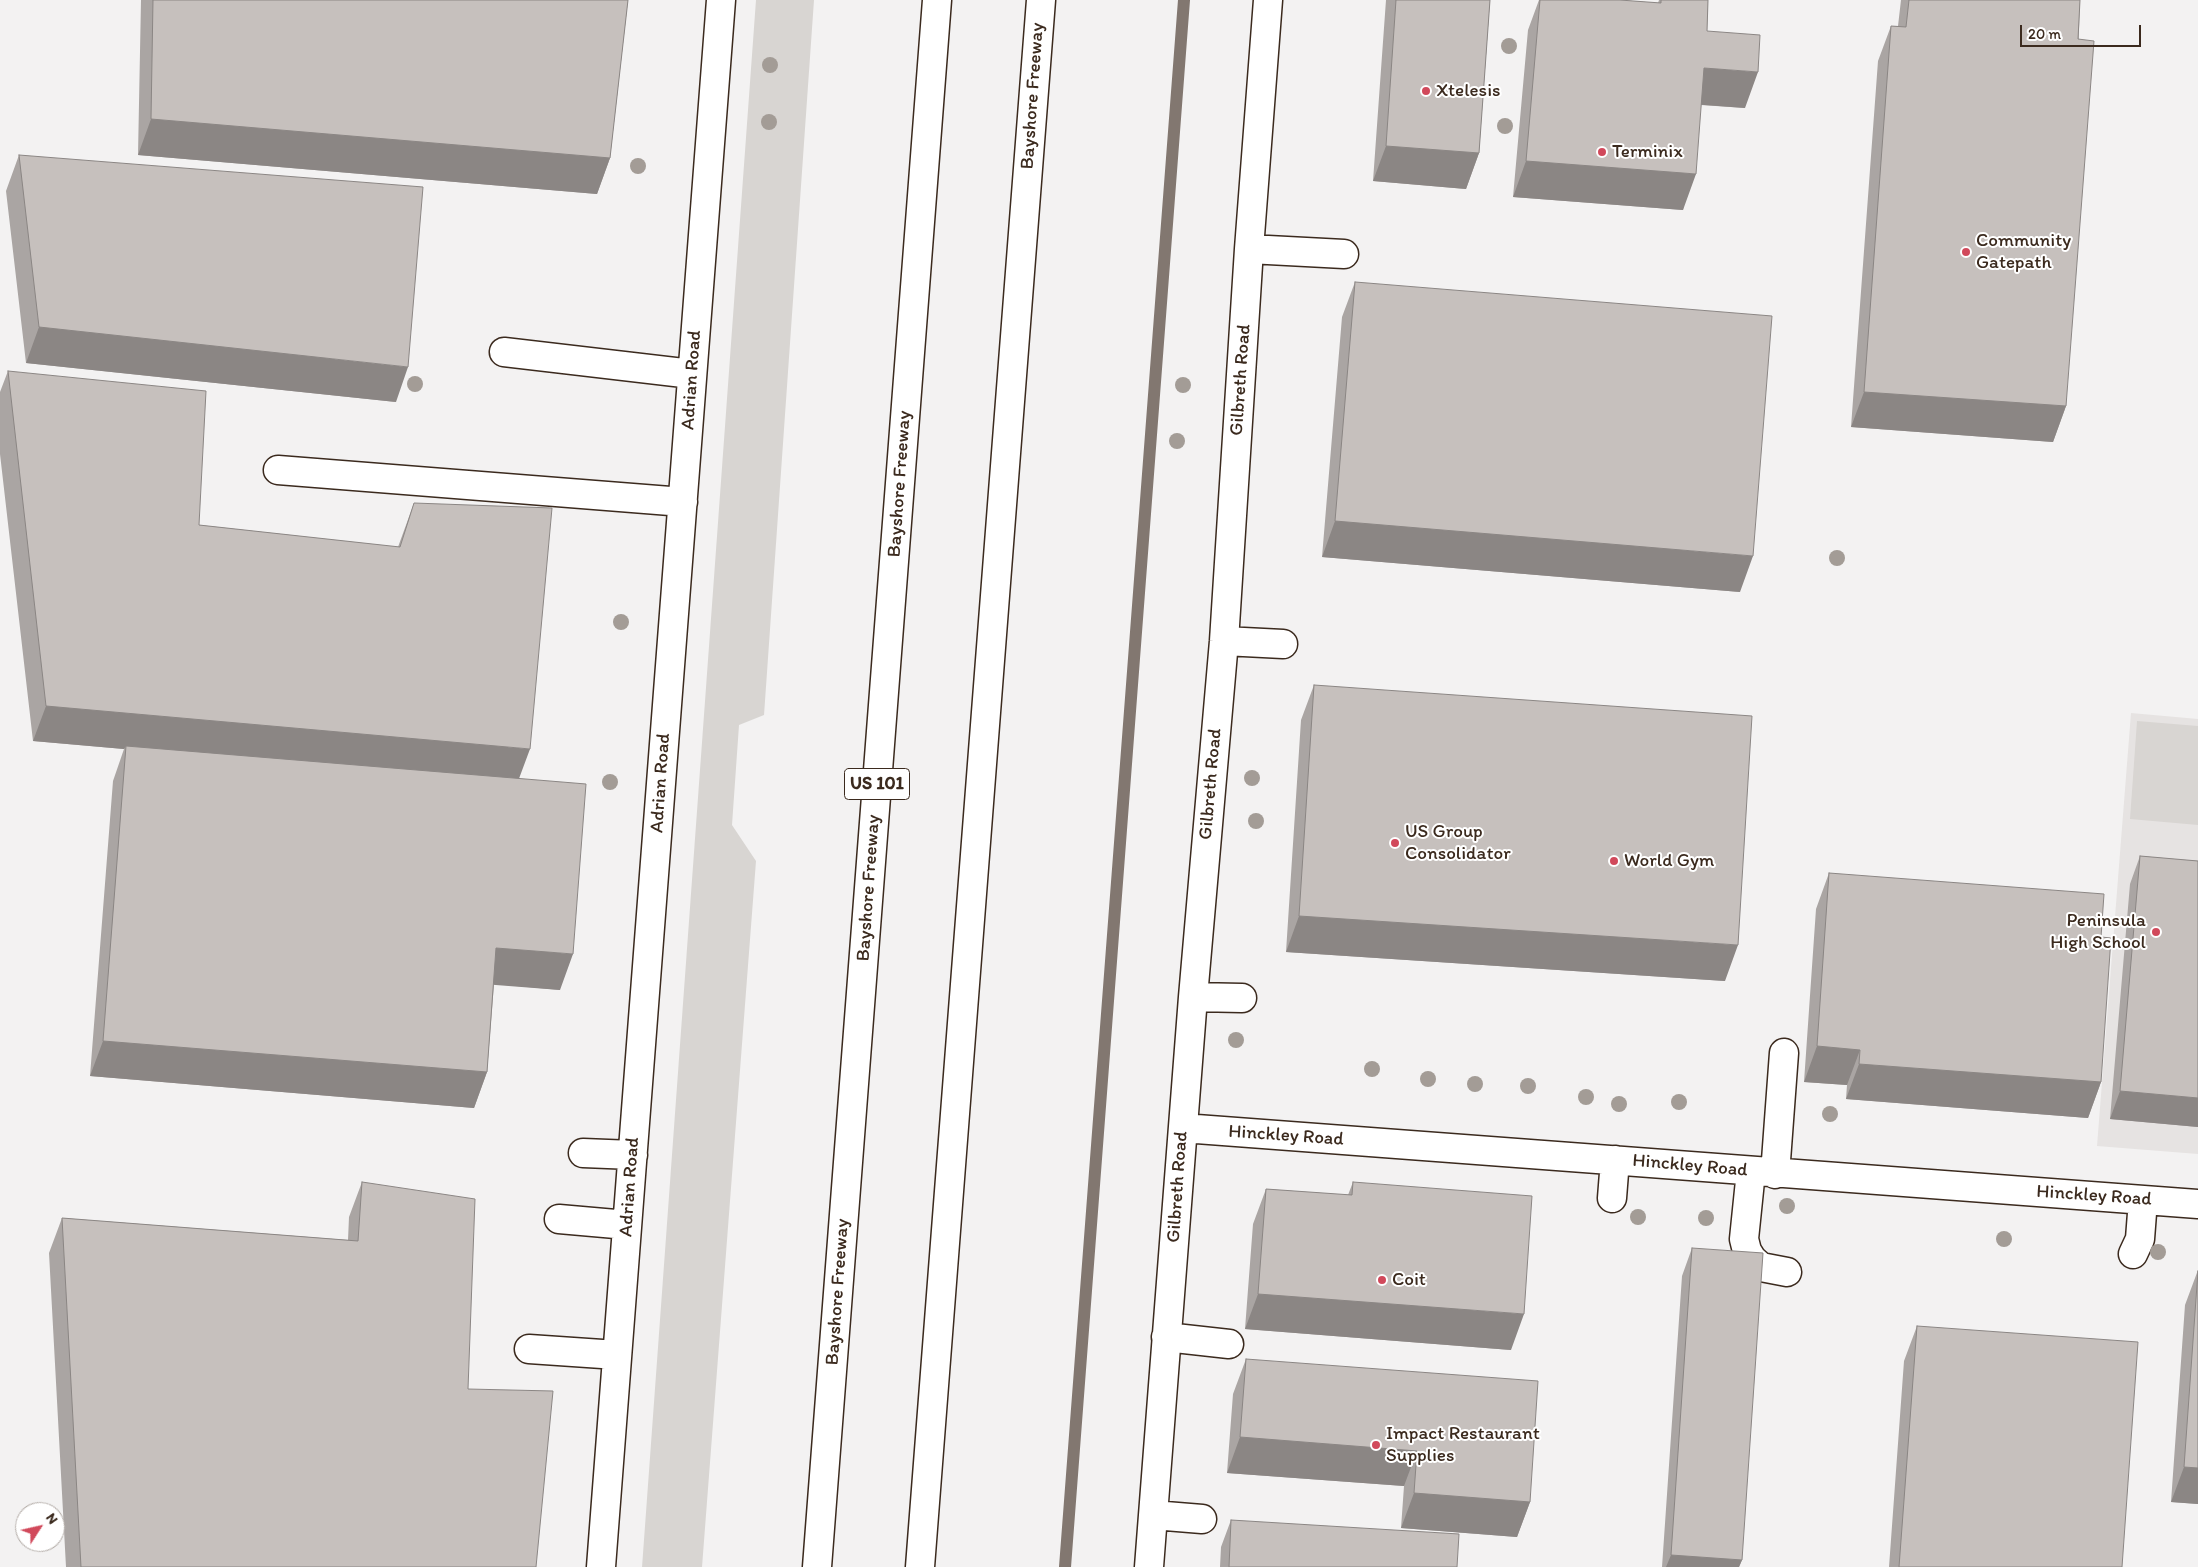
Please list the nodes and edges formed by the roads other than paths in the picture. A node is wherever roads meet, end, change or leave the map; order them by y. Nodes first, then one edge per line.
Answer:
1 (721, 0) edge
2 (937, 0) edge
3 (1041, 0) edge
4 (1268, 0) edge
5 (1250, 249) junction
6 (1344, 254) dead end
7 (504, 352) dead end
8 (692, 374) junction
9 (278, 470) dead end
10 (683, 502) junction
11 (1224, 641) junction
12 (1283, 644) dead end
13 (1193, 997) junction
14 (1242, 998) dead end
15 (1784, 1053) dead end
16 (1182, 1128) junction
17 (583, 1153) dead end
18 (633, 1155) junction
19 (1616, 1160) junction
20 (1763, 1172) junction
21 (1612, 1198) dead end
22 (2143, 1200) junction
23 (2198, 1204) edge
24 (559, 1219) dead end
25 (627, 1225) junction
26 (2133, 1254) dead end
27 (1787, 1272) dead end
28 (1166, 1337) junction
29 (1229, 1344) dead end
30 (529, 1349) dead end
31 (617, 1355) junction
32 (1153, 1515) junction
33 (1202, 1519) dead end
34 (601, 1567) edge
35 (817, 1567) edge
36 (920, 1567) edge
37 (1149, 1567) edge

1 - 8 main road, Adrian Road
2 - 35 main road, Bayshore Freeway / US 101
3 - 36 main road, Bayshore Freeway
4 - 5 main road, Gilbreth Road
5 - 6 main road
5 - 11 main road, Gilbreth Road
7 - 8 main road
8 - 10 main road, Adrian Road
9 - 10 main road
10 - 18 main road, Adrian Road
11 - 12 main road
11 - 13 main road, Gilbreth Road
13 - 14 main road
13 - 16 main road, Gilbreth Road
15 - 20 main road
16 - 19 main road, Hinckley Road
16 - 28 main road, Gilbreth Road
17 - 18 main road
18 - 25 main road, Adrian Road
19 - 20 main road, Hinckley Road
19 - 21 main road
20 - 22 main road, Hinckley Road
20 - 27 main road
22 - 23 main road, Hinckley Road
22 - 26 main road
24 - 25 main road
25 - 31 main road, Adrian Road
28 - 29 main road
28 - 32 main road, Gilbreth Road
30 - 31 main road
31 - 34 main road, Adrian Road
32 - 33 main road
32 - 37 main road, Gilbreth Road

